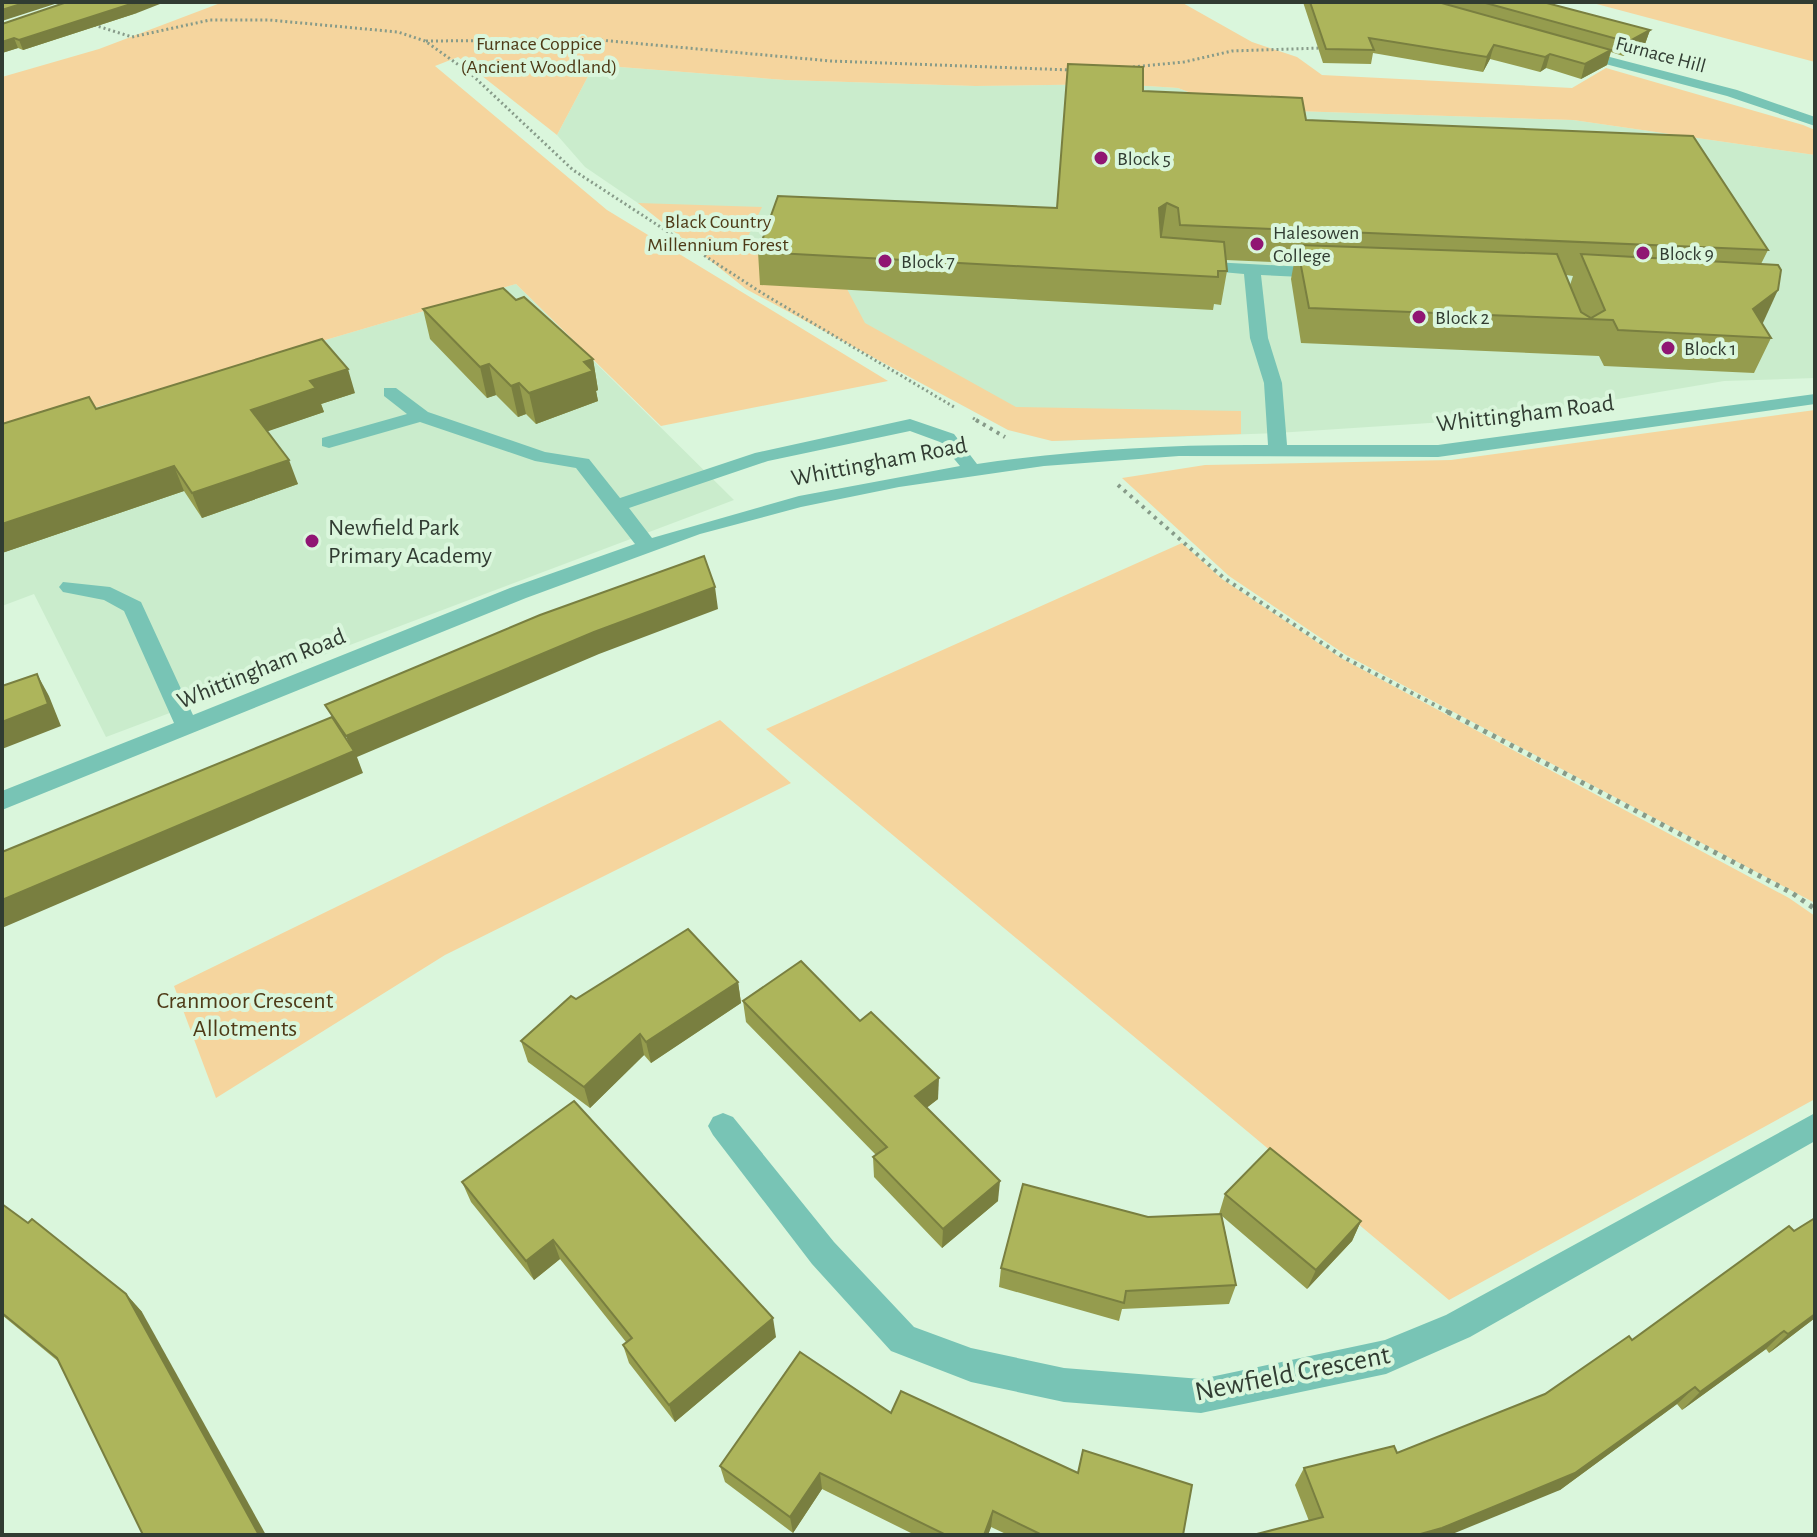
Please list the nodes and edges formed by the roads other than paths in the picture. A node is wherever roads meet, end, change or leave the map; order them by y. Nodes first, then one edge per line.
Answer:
1 (1558, 47) edge
2 (1815, 122) edge
3 (1180, 266) edge
4 (1252, 270) junction
5 (1336, 273) edge
6 (390, 392) dead end
7 (1815, 399) edge
8 (421, 416) junction
9 (329, 442) dead end
10 (1278, 451) junction
11 (971, 469) junction
12 (617, 506) junction
13 (648, 546) junction
14 (70, 587) dead end
15 (187, 726) junction
16 (2, 801) edge
17 (723, 1126) dead end
18 (1815, 1126) edge

1 - 2 street, Furnace Hill
3 - 4 street
4 - 5 street
4 - 10 street
6 - 8 street
7 - 10 street, Whittingham Road
8 - 9 street
8 - 12 street
10 - 11 street, Whittingham Road
11 - 12 street
11 - 13 street, Whittingham Road
12 - 13 street
13 - 15 street, Whittingham Road
14 - 15 street
15 - 16 street, Whittingham Road
17 - 18 street, Newfield Crescent

